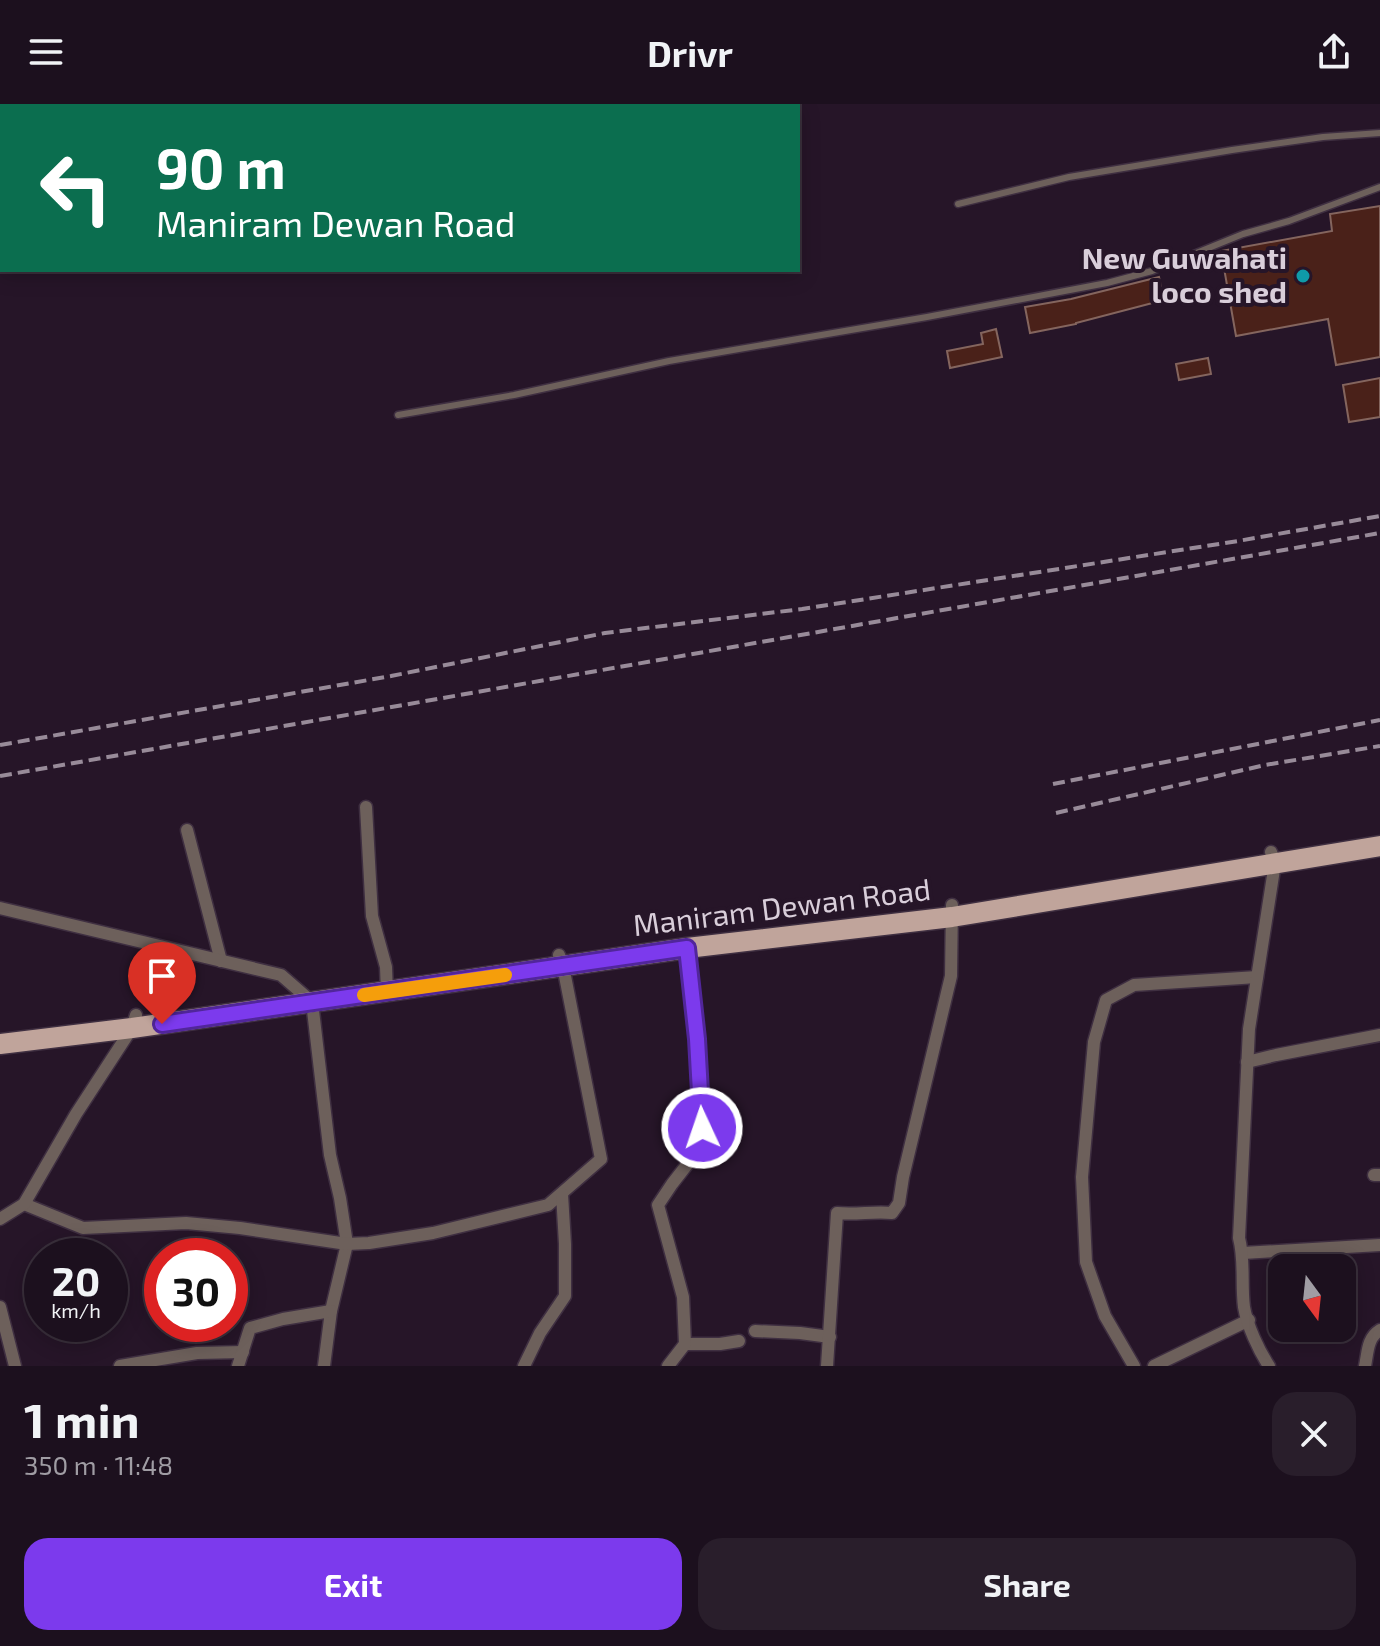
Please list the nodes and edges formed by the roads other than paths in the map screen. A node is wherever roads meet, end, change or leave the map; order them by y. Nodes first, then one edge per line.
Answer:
1 (1380, 133) edge
2 (1380, 187) edge
3 (958, 204) dead end
4 (398, 415) dead end
5 (366, 807) dead end
6 (187, 830) dead end
7 (1380, 834) edge
8 (1380, 846) edge
9 (1273, 858) junction
10 (0, 908) edge
11 (952, 911) junction
12 (848, 924) junction
13 (687, 948) junction
14 (221, 961) junction
15 (561, 961) junction
16 (1257, 977) junction
17 (386, 986) junction
18 (306, 996) junction
19 (134, 1022) junction
20 (0, 1032) edge
21 (1380, 1035) edge
22 (0, 1044) edge
23 (1247, 1062) junction
24 (562, 1194) junction
25 (24, 1204) junction
26 (0, 1219) edge
27 (347, 1244) junction
28 (1380, 1245) edge
29 (1243, 1253) junction
30 (0, 1307) edge
31 (331, 1311) junction
32 (1249, 1320) junction
33 (1380, 1330) edge
34 (755, 1331) dead end
35 (830, 1337) junction
36 (739, 1341) dead end
37 (685, 1344) junction
38 (243, 1352) junction
39 (15, 1366) edge
40 (120, 1366) edge
41 (238, 1366) edge
42 (324, 1366) edge
43 (524, 1366) edge
44 (668, 1366) edge
45 (827, 1366) edge
46 (1134, 1366) edge
47 (1154, 1366) edge
48 (1269, 1366) edge
49 (1365, 1366) edge

1 - 3 lane
2 - 4 lane
5 - 17 street
6 - 14 street
7 - 9 main road, Maniram Dewan Road
8 - 9 main road, Maniram Dewan Road
9 - 11 main road, Maniram Dewan Road
9 - 16 street
10 - 14 street
11 - 12 main road, Maniram Dewan Road
11 - 35 street
12 - 13 main road, Maniram Dewan Road
12 - 15 main road, Maniram Dewan Road
13 - 15 main road, Maniram Dewan Road
13 - 37 street
14 - 18 street
15 - 17 main road, Maniram Dewan Road
15 - 24 street
16 - 23 street
16 - 46 street
17 - 18 main road, Maniram Dewan Road
18 - 19 main road, Maniram Dewan Road
18 - 27 street
19 - 20 main road, Maniram Dewan Road
19 - 22 main road, Maniram Dewan Road
19 - 25 street
21 - 23 street
23 - 29 street
24 - 27 street
24 - 43 street
25 - 26 street
25 - 27 street
27 - 31 street
28 - 29 street
29 - 32 street
30 - 39 street
31 - 38 street
31 - 42 street
32 - 47 street
32 - 48 street
33 - 49 street
34 - 35 street
35 - 45 street
36 - 37 street
37 - 44 street
38 - 40 street
38 - 41 street

